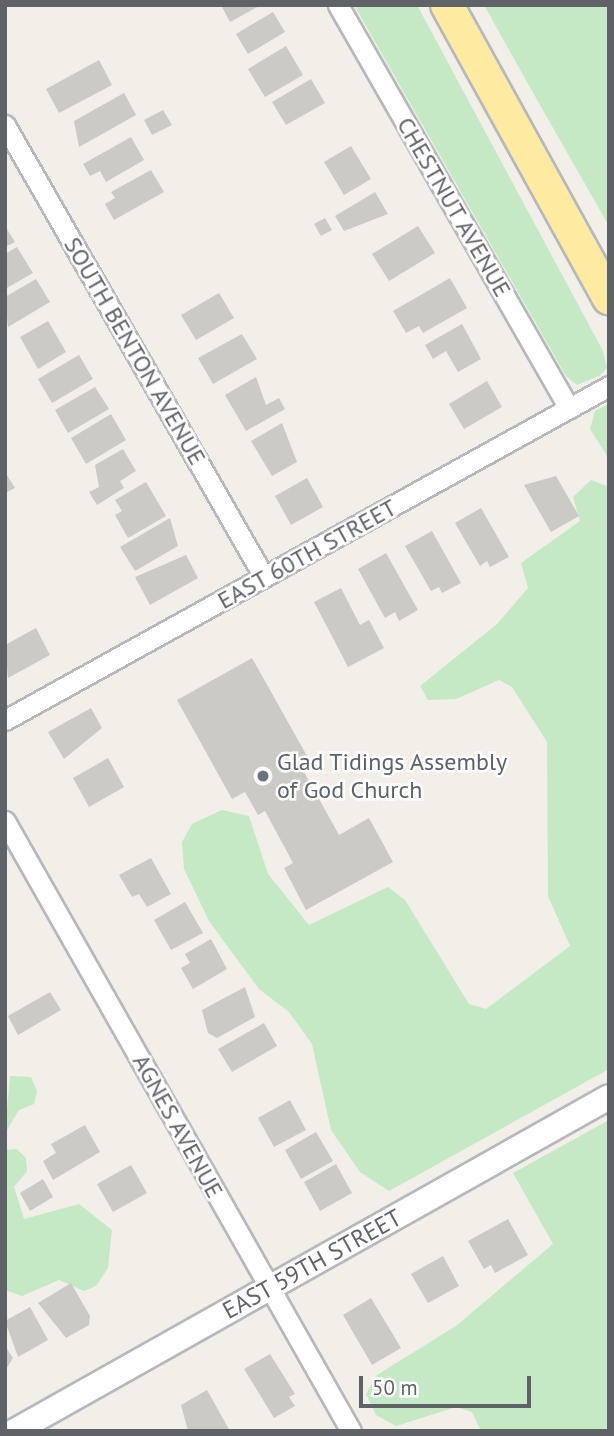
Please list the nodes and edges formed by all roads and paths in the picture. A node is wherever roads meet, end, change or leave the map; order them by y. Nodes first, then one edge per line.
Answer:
1 (338, 5) edge
2 (447, 5) edge
3 (5, 125) edge
4 (609, 298) edge
5 (609, 386) edge
6 (569, 408) junction
7 (264, 577) junction
8 (5, 720) edge
9 (5, 821) edge
10 (609, 1097) edge
11 (269, 1288) junction
12 (15, 1431) edge
13 (351, 1431) edge

1 - 6 street, CHESTNUT AVENUE
2 - 4 highway
3 - 7 street, SOUTH BENTON AVENUE
5 - 6 street, EAST 60TH STREET
6 - 7 street, EAST 60TH STREET
7 - 8 street, EAST 60TH STREET
9 - 11 street, AGNES AVENUE
10 - 11 street, EAST 59TH STREET
11 - 12 street, EAST 59TH STREET
11 - 13 street, AGNES AVENUE

